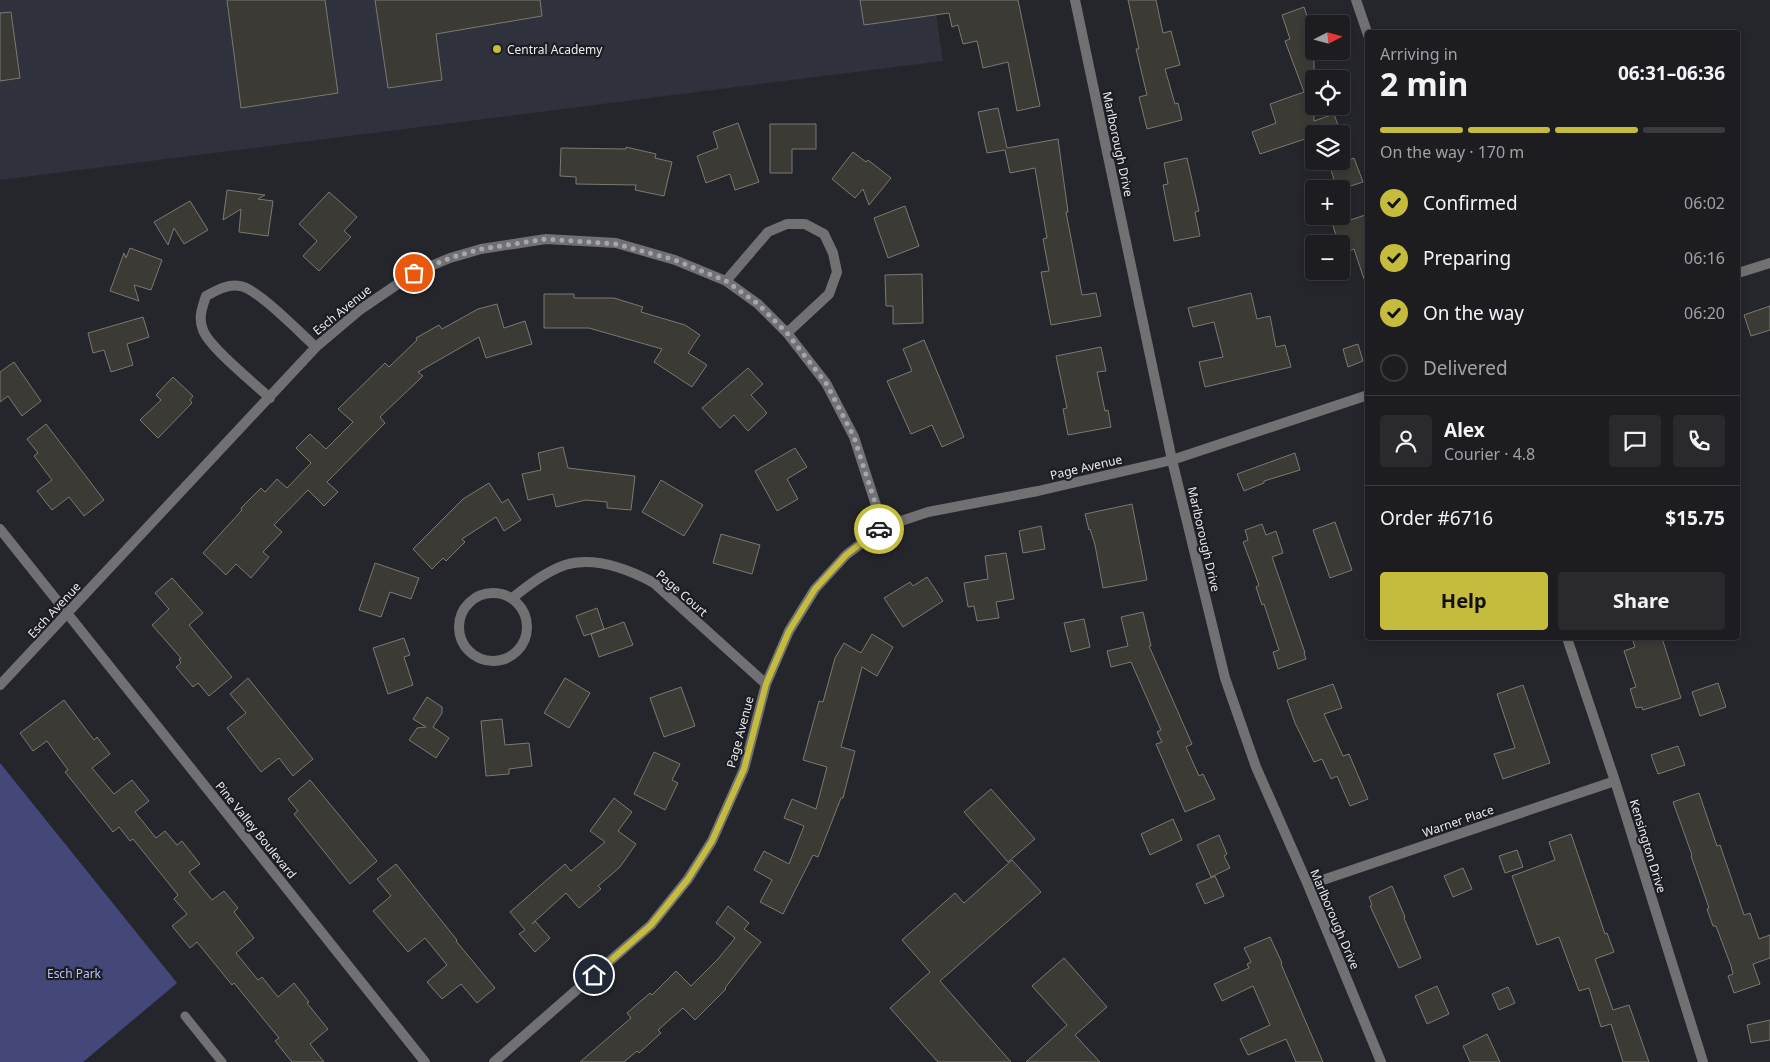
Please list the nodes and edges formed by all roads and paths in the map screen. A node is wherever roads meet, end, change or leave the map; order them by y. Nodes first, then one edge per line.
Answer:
1 (1075, 0) edge
2 (1356, 0) edge
3 (1366, 30) edge
4 (1770, 263) edge
5 (1740, 272) edge
6 (726, 281) junction
7 (787, 333) junction
8 (316, 347) junction
9 (1365, 396) edge
10 (270, 398) junction
11 (1172, 460) junction
12 (883, 527) junction
13 (0, 529) edge
14 (512, 598) junction
15 (67, 614) junction
16 (1568, 640) edge
17 (766, 684) junction
18 (0, 685) edge
19 (1615, 781) junction
20 (1308, 885) junction
21 (185, 1016) dead end
22 (222, 1062) edge
23 (425, 1062) edge
24 (494, 1062) edge
25 (1381, 1062) edge
26 (1703, 1062) edge

1 - 11 street, Marlborough Drive
2 - 3 street
4 - 5 street
6 - 7 street, Esch Avenue
6 - 7 street
6 - 8 street, Esch Avenue
7 - 12 street, Esch Avenue
8 - 10 street, Esch Avenue
8 - 10 street, Esch Avenue
9 - 11 street, Page Avenue
10 - 15 street, Esch Avenue
11 - 12 street, Page Avenue
11 - 20 street, Marlborough Drive
12 - 17 street, Page Avenue
13 - 15 street, Pine Valley Boulevard
14 - 14 street
14 - 17 street, Page Court
15 - 18 street, Esch Avenue
15 - 23 street, Pine Valley Boulevard
16 - 19 street, Kensington Drive
17 - 24 street, Page Avenue
19 - 20 street, Warner Place
19 - 26 street, Kensington Drive
20 - 25 street, Marlborough Drive
21 - 22 lane

